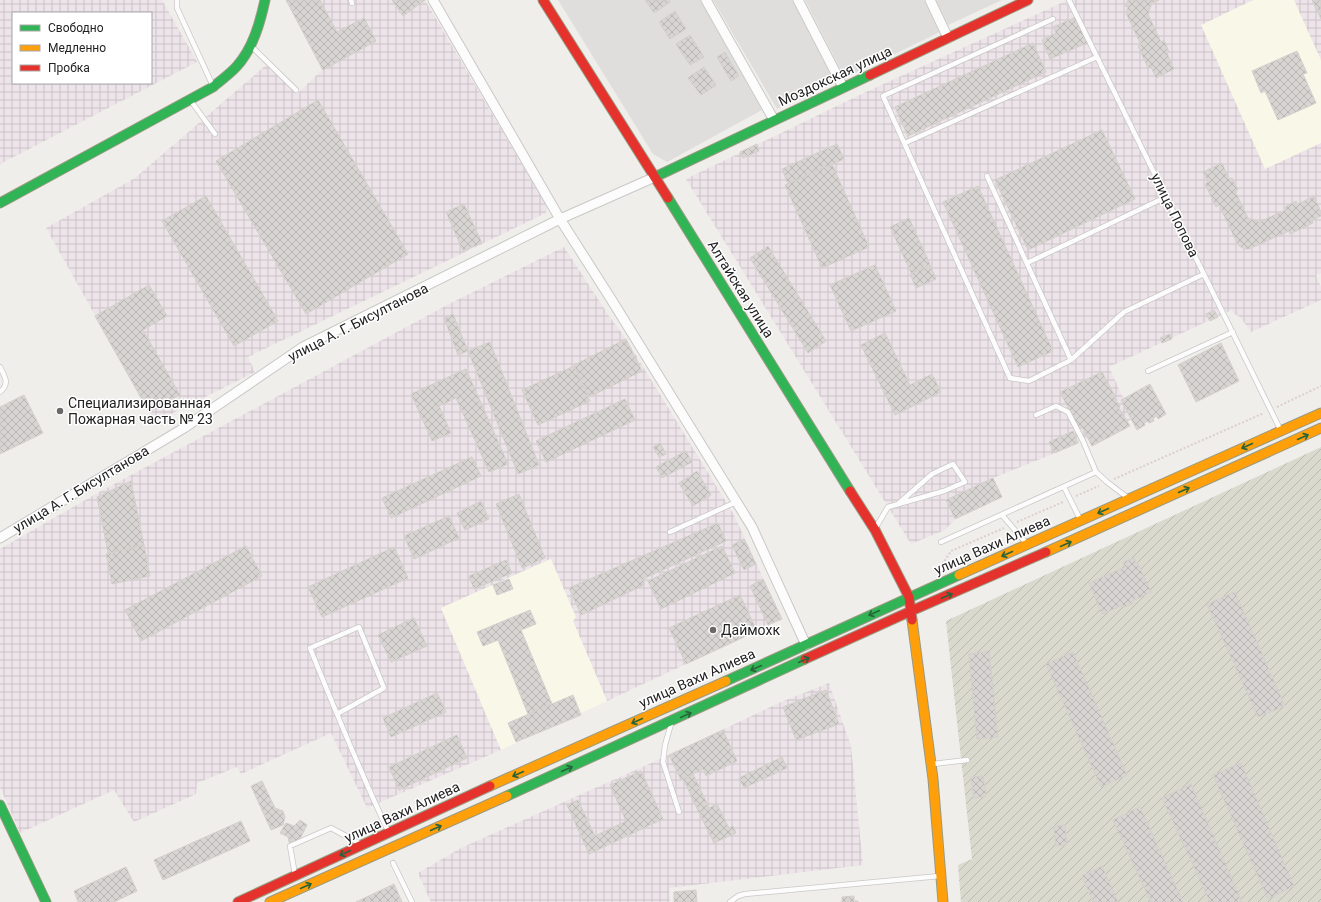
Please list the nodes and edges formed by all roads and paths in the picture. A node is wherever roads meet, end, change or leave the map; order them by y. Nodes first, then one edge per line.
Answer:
1 (177, 0) edge
2 (265, 0) edge
3 (433, 0) edge
4 (543, 0) edge
5 (706, 0) edge
6 (798, 0) edge
7 (930, 0) edge
8 (1028, 0) edge
9 (1069, 0) edge
10 (1053, 19) dead end
11 (948, 38) junction
12 (251, 46) junction
13 (1097, 57) junction
14 (213, 87) junction
15 (843, 87) junction
16 (296, 90) dead end
17 (190, 99) junction
18 (774, 120) junction
19 (215, 134) dead end
20 (905, 143) junction
21 (655, 176) junction
22 (987, 176) dead end
23 (1166, 197) junction
24 (0, 203) edge
25 (560, 219) junction
26 (1027, 264) junction
27 (1204, 274) junction
28 (1233, 332) junction
29 (1071, 360) junction
30 (0, 367) edge
31 (1148, 371) dead end
32 (1321, 386) edge
33 (0, 392) edge
34 (1271, 409) junction
35 (1321, 413) edge
36 (1036, 415) dead end
37 (1321, 428) edge
38 (1281, 431) junction
39 (1096, 472) junction
40 (1107, 482) junction
41 (1064, 487) junction
42 (1070, 498) junction
43 (1130, 499) junction
44 (736, 502) junction
45 (898, 504) junction
46 (1002, 515) junction
47 (1081, 521) junction
48 (1010, 525) junction
49 (875, 530) junction
50 (670, 532) dead end
51 (0, 538) edge
52 (941, 542) dead end
53 (1028, 544) junction
54 (936, 573) dead end
55 (909, 597) junction
56 (911, 611) junction
57 (806, 645) junction
58 (337, 714) junction
59 (672, 721) junction
60 (967, 760) dead end
61 (931, 764) junction
62 (0, 805) edge
63 (679, 812) dead end
64 (388, 833) junction
65 (362, 845) junction
66 (393, 863) dead end
67 (295, 876) junction
68 (942, 876) junction
69 (276, 901) edge
70 (46, 902) edge
71 (238, 902) edge
72 (412, 902) edge
73 (730, 902) edge
74 (943, 902) edge

1 - 14 lane
2 - 12 main road
3 - 25 street
4 - 21 main road, Алтайская улица
5 - 18 street
6 - 15 street
7 - 11 street
8 - 11 main road, Моздокская улица
9 - 13 lane, улица Попова
10 - 20 lane
11 - 15 main road, Моздокская улица
12 - 14 main road
12 - 16 lane
13 - 20 lane
13 - 23 lane, улица Попова
14 - 17 main road
15 - 18 main road, Моздокская улица
17 - 19 lane
17 - 24 main road
18 - 21 main road, Моздокская улица
20 - 29 lane
21 - 25 street, улица А. Г. Бисултанова
21 - 49 main road, Алтайская улица
22 - 26 lane
23 - 26 lane
23 - 27 lane, улица Попова
25 - 44 street
25 - 51 street, улица А. Г. Бисултанова
26 - 29 lane
27 - 28 lane, улица Попова
27 - 29 lane
28 - 31 lane
28 - 34 lane, улица Попова
30 - 33 lane
32 - 34 path
34 - 38 lane, улица Попова
34 - 40 path
35 - 38 main road, улица Вахи Алиева
36 - 39 lane
56 -> 37 main road, улица Вахи Алиева
38 -> 43 main road, улица Вахи Алиева
39 - 40 lane
39 - 41 lane
40 - 42 path
40 - 43 lane
41 - 42 lane
41 - 46 lane
42 - 47 lane
42 - 48 path
43 -> 47 main road, улица Вахи Алиева
44 - 50 lane
44 - 57 street
45 - 45 lane
45 - 49 lane
46 - 48 lane
46 - 52 lane
47 - 53 main road, улица Вахи Алиева
48 - 53 lane
48 - 54 path
49 - 55 main road, Алтайская улица
53 -> 55 main road, улица Вахи Алиева
55 - 56 main road, Алтайская улица
55 -> 57 main road, улица Вахи Алиева
59 -> 56 main road, улица Вахи Алиева
56 - 61 main road, Алтайская улица
57 -> 64 main road, улица Вахи Алиева
58 - 58 lane
58 - 64 lane
59 - 63 lane
69 -> 59 main road, улица Вахи Алиева
60 - 61 lane
61 - 68 main road, Алтайская улица
62 - 70 main road
64 - 65 main road, улица Вахи Алиева
65 -> 67 main road, улица Вахи Алиева
65 - 67 lane
66 - 72 lane
67 - 71 main road, улица Вахи Алиева
68 - 73 lane
68 - 74 main road, Алтайская улица

